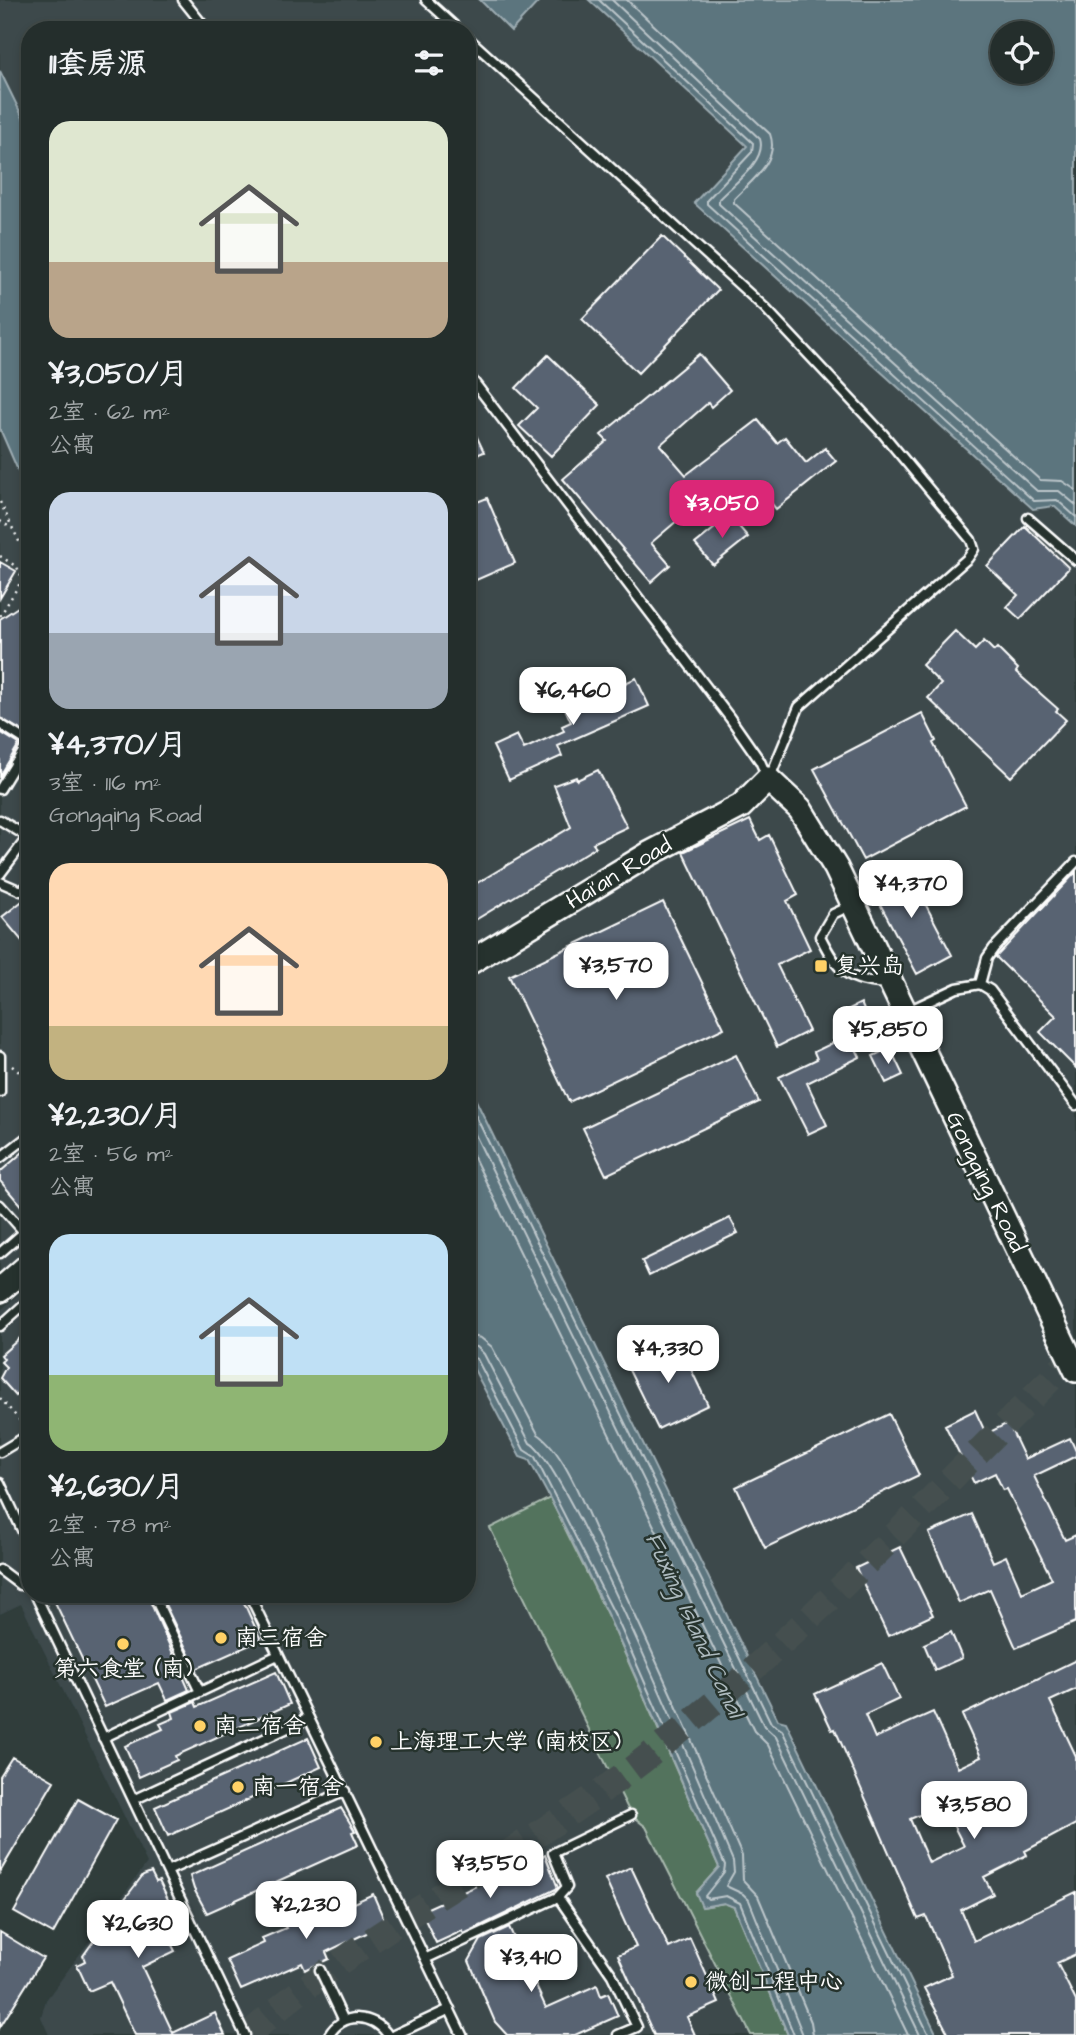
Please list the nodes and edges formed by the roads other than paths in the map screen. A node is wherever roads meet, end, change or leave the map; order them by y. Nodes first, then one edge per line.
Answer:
1 (183, 0) edge
2 (426, 0) edge
3 (200, 21) edge
4 (449, 21) edge
5 (476, 45) edge
6 (476, 385) edge
7 (1028, 518) dead end
8 (1076, 560) edge
9 (0, 724) edge
10 (21, 736) edge
11 (21, 754) edge
12 (15, 763) junction
13 (21, 767) edge
14 (768, 779) junction
15 (0, 789) edge
16 (0, 820) edge
17 (21, 831) edge
18 (21, 846) edge
19 (1076, 862) edge
20 (0, 874) edge
21 (0, 882) edge
22 (21, 891) edge
23 (854, 904) junction
24 (476, 959) edge
25 (891, 984) junction
26 (980, 984) junction
27 (905, 1013) junction
28 (0, 1057) edge
29 (0, 1092) edge
30 (1076, 1105) edge
31 (21, 1142) edge
32 (0, 1158) edge
33 (0, 1205) edge
34 (21, 1224) edge
35 (21, 1234) edge
36 (0, 1253) edge
37 (21, 1272) edge
38 (0, 1290) edge
39 (21, 1307) edge
40 (0, 1326) edge
41 (1076, 1370) edge
42 (21, 1439) edge
43 (0, 1452) edge
44 (0, 1483) edge
45 (21, 1528) edge
46 (0, 1570) edge
47 (21, 1585) edge
48 (39, 1603) edge
49 (157, 1603) edge
50 (253, 1603) edge
51 (278, 1655) junction
52 (200, 1692) junction
53 (309, 1718) junction
54 (103, 1738) junction
55 (345, 1791) junction
56 (133, 1800) junction
57 (631, 1815) dead end
58 (167, 1871) junction
59 (558, 1897) junction
60 (427, 1958) junction
61 (320, 1970) dead end
62 (450, 2009) junction
63 (344, 2021) junction
64 (245, 2035) edge
65 (329, 2035) edge
66 (388, 2035) edge
67 (394, 2035) edge
68 (462, 2035) edge
69 (618, 2035) edge

1 - 3 lane
2 - 4 lane
5 - 14 lane
6 - 14 lane
7 - 8 lane
9 - 10 lane
11 - 12 lane
12 - 13 lane
12 - 15 lane
14 - 23 street, Gongqing Road
14 - 24 street, Hai'an Road
16 - 17 lane
18 - 20 lane
19 - 26 lane
21 - 22 lane
23 - 25 street, Gongqing Road
23 - 25 lane
25 - 27 street, Gongqing Road
26 - 27 lane
26 - 30 lane
27 - 41 street, Gongqing Road
28 - 29 lane
31 - 32 lane
33 - 34 lane
35 - 36 lane
37 - 38 street
39 - 40 lane
42 - 43 lane
44 - 45 lane
46 - 47 lane
48 - 54 lane
49 - 52 lane
50 - 51 lane
51 - 52 lane
51 - 53 lane
52 - 54 lane
53 - 55 lane
53 - 56 lane
54 - 56 lane
55 - 58 lane
55 - 60 lane
56 - 58 lane
57 - 59 lane
58 - 64 lane
59 - 60 lane
59 - 69 lane
60 - 62 lane
61 - 63 lane
62 - 67 lane
62 - 68 lane
63 - 65 lane
63 - 66 lane

